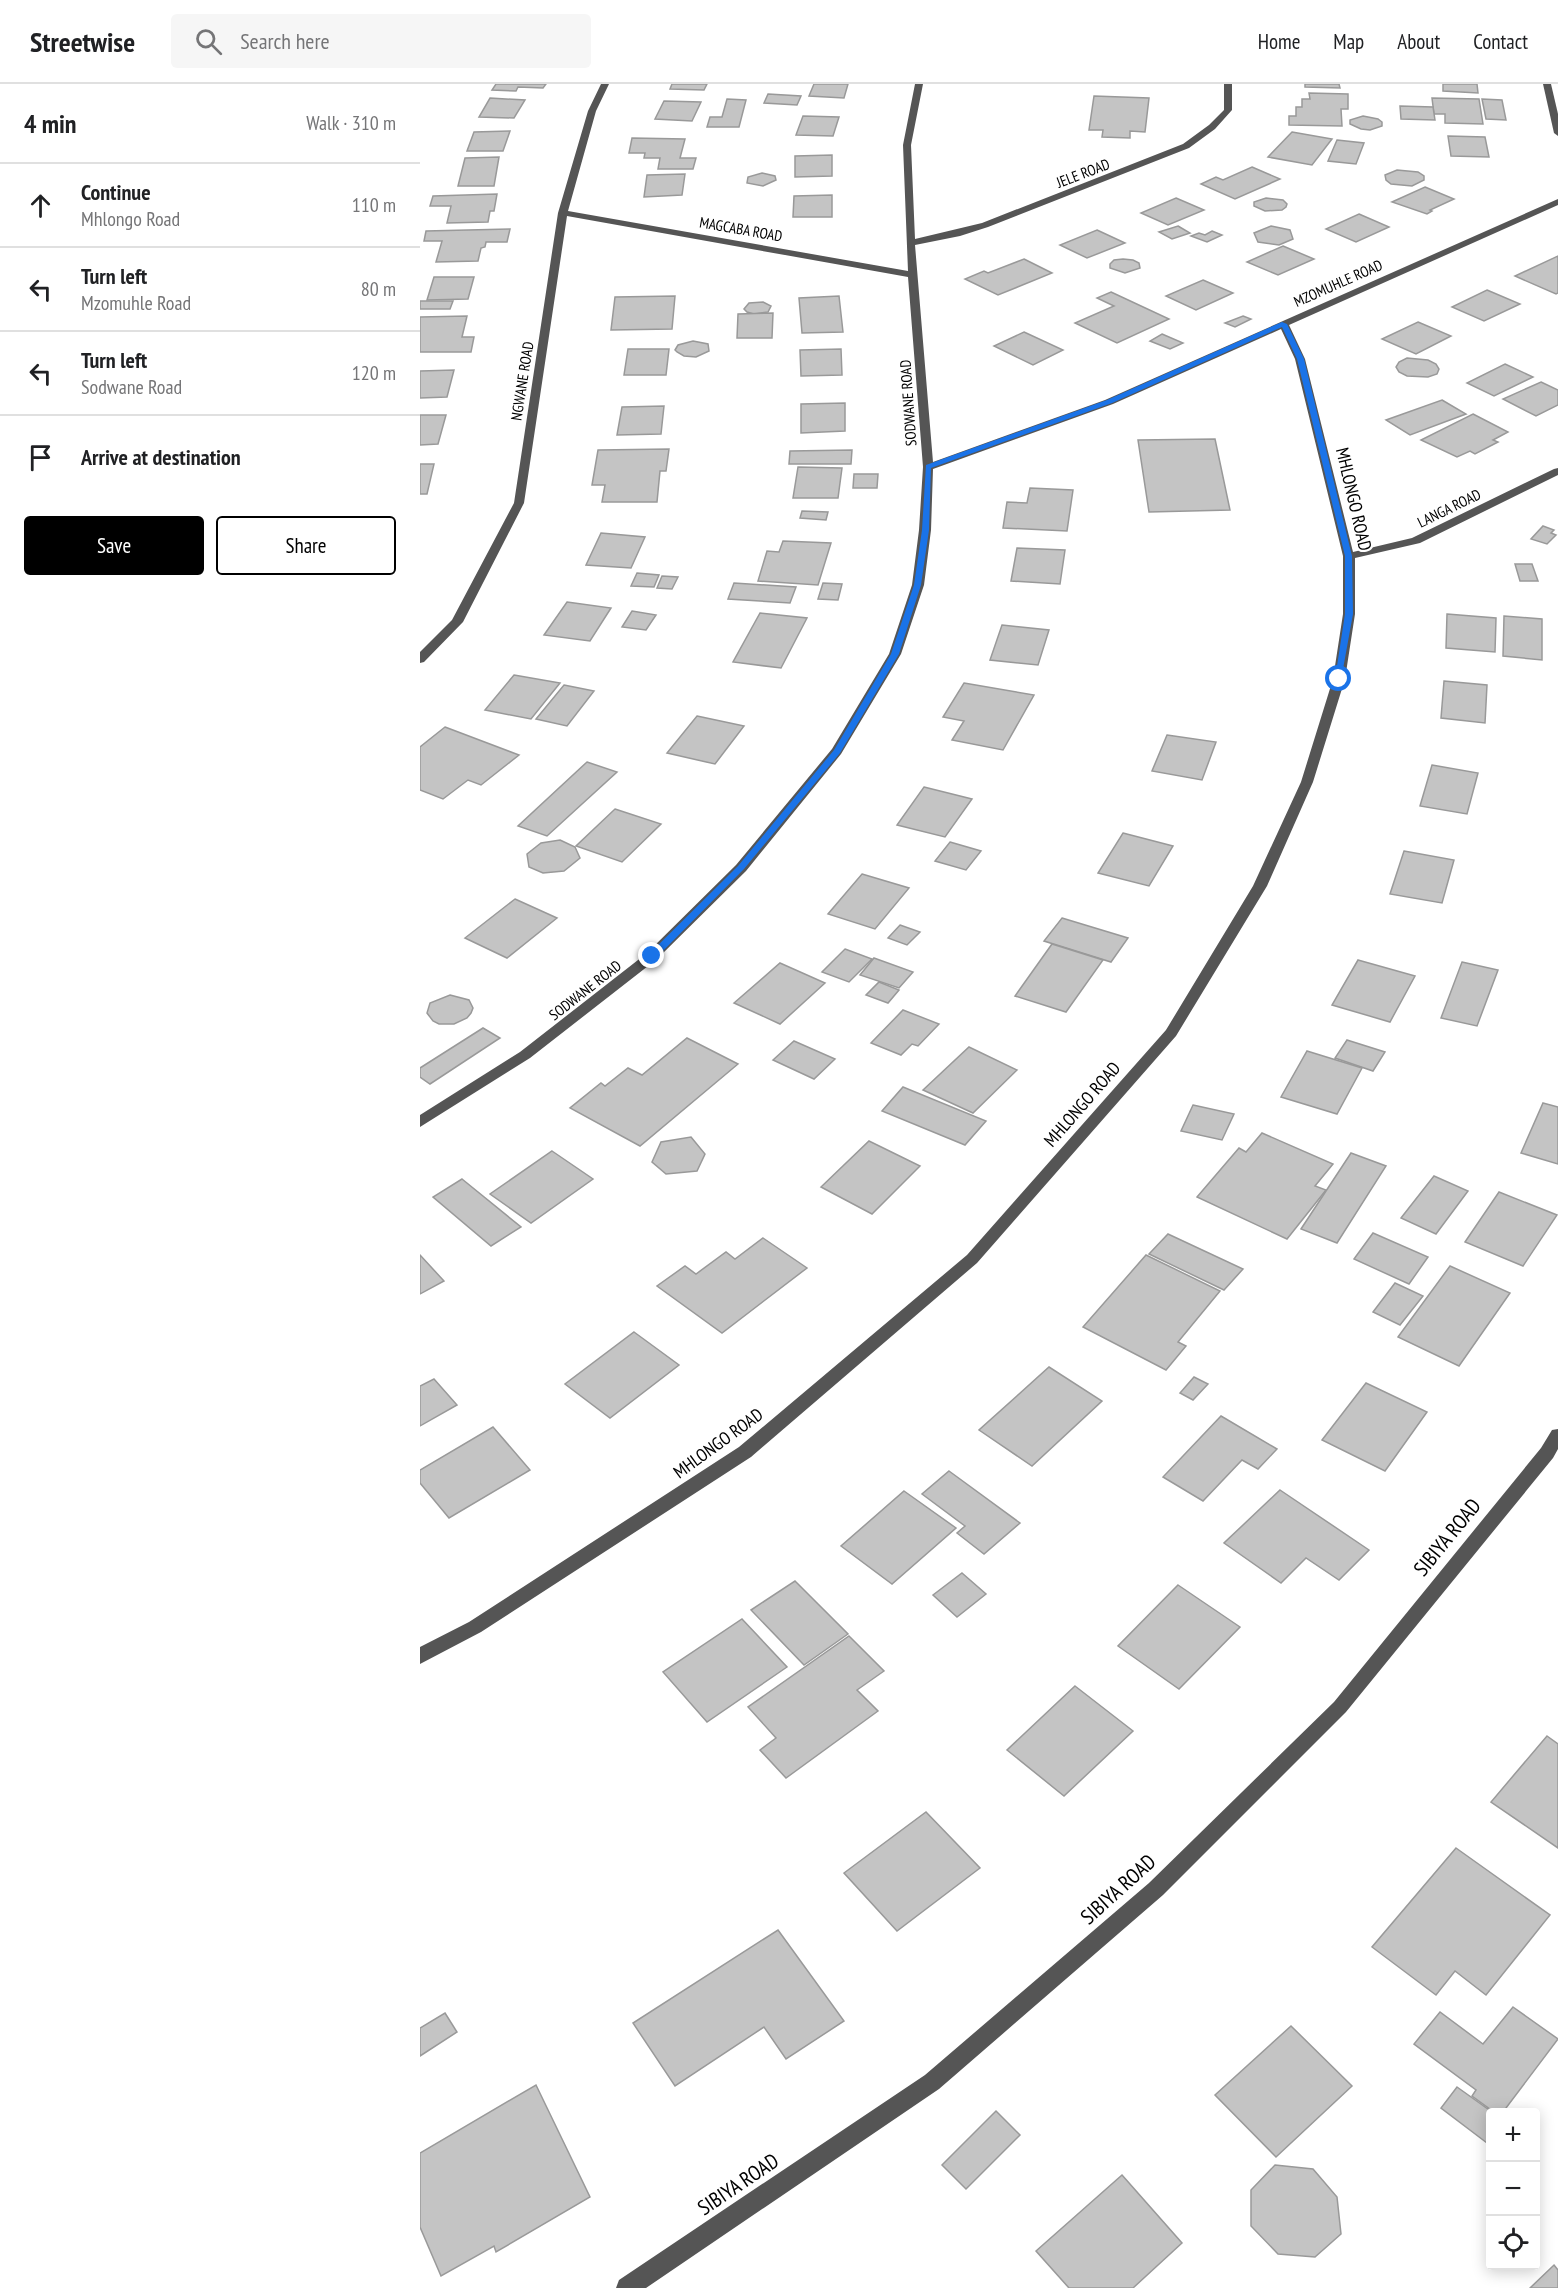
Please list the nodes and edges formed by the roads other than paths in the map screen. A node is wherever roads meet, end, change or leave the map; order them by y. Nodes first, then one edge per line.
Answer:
1 (605, 84) edge
2 (919, 84) edge
3 (1228, 84) edge
4 (1547, 84) edge
5 (1558, 133) edge
6 (1558, 202) edge
7 (563, 213) junction
8 (910, 243) junction
9 (914, 275) junction
10 (1284, 324) junction
11 (928, 467) junction
12 (1558, 471) edge
13 (1349, 556) junction
14 (420, 659) edge
15 (420, 1122) edge
16 (1558, 1434) edge
17 (420, 1656) edge
18 (627, 2288) edge

1 - 7 street, NGWANE ROAD
2 - 8 street, SODWANE ROAD
3 - 8 street, JELE ROAD
4 - 5 street
6 - 10 street, MZOMUHLE ROAD
7 - 9 street, MAGCABA ROAD
7 - 14 street, NGWANE ROAD
8 - 9 street, SODWANE ROAD
9 - 11 street, SODWANE ROAD
10 - 11 street, MZOMUHLE ROAD
10 - 13 street, MHLONGO ROAD
11 - 15 street, SODWANE ROAD
12 - 13 street, LANGA ROAD
13 - 17 street, MHLONGO ROAD
16 - 18 street, SIBIYA ROAD

